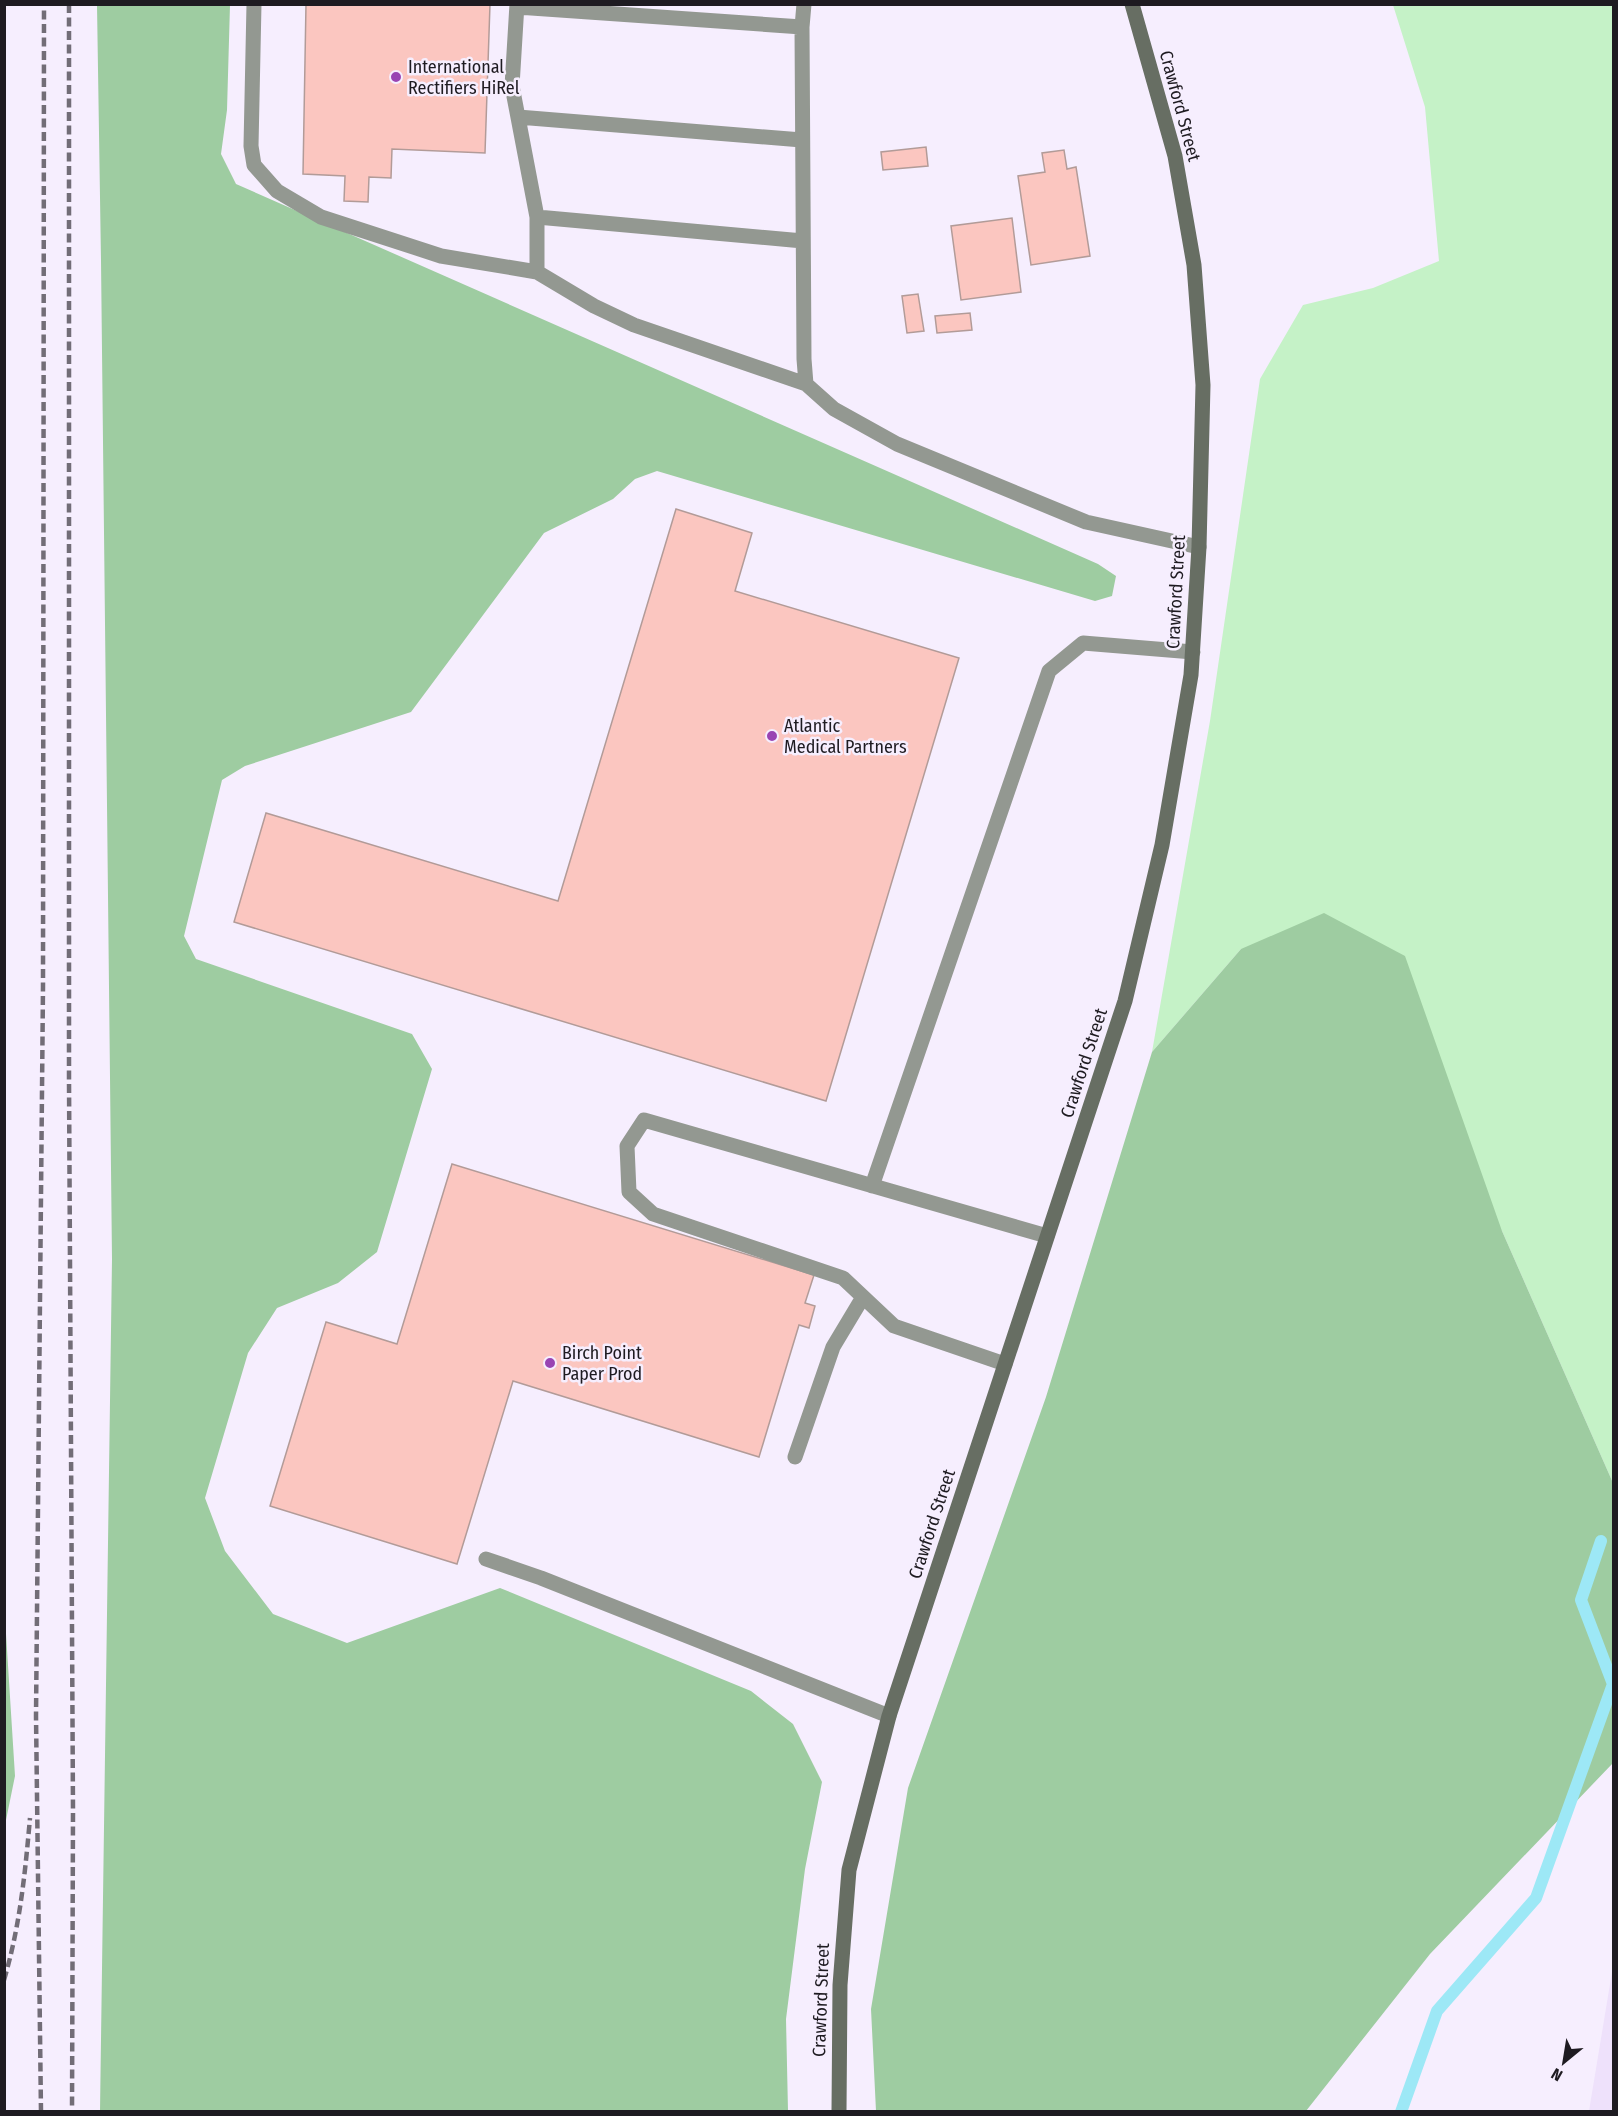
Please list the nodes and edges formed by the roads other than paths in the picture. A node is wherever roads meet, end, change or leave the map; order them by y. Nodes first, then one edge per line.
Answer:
1 (254, 4) edge
2 (804, 4) edge
3 (1132, 4) edge
4 (517, 6) edge
5 (802, 27) junction
6 (518, 117) junction
7 (802, 140) junction
8 (537, 217) junction
9 (803, 241) junction
10 (537, 272) junction
11 (806, 384) junction
12 (1199, 547) junction
13 (1193, 652) junction
14 (872, 1186) junction
15 (1047, 1236) junction
16 (863, 1297) junction
17 (1005, 1364) junction
18 (795, 1457) dead end
19 (486, 1559) dead end
20 (889, 1716) junction
21 (839, 2112) edge

1 - 10 lane
2 - 5 lane
3 - 12 main road, Crawford Street
4 - 5 lane
4 - 6 lane
5 - 7 lane
6 - 7 lane
6 - 8 lane
7 - 9 lane
8 - 9 lane
8 - 10 lane
9 - 11 lane
10 - 11 lane
11 - 12 lane
12 - 13 main road, Crawford Street
13 - 14 lane
13 - 15 main road, Crawford Street
14 - 15 lane
14 - 16 lane
15 - 17 main road, Crawford Street
16 - 17 lane
16 - 18 lane
17 - 20 main road, Crawford Street
19 - 20 lane
20 - 21 main road, Crawford Street

